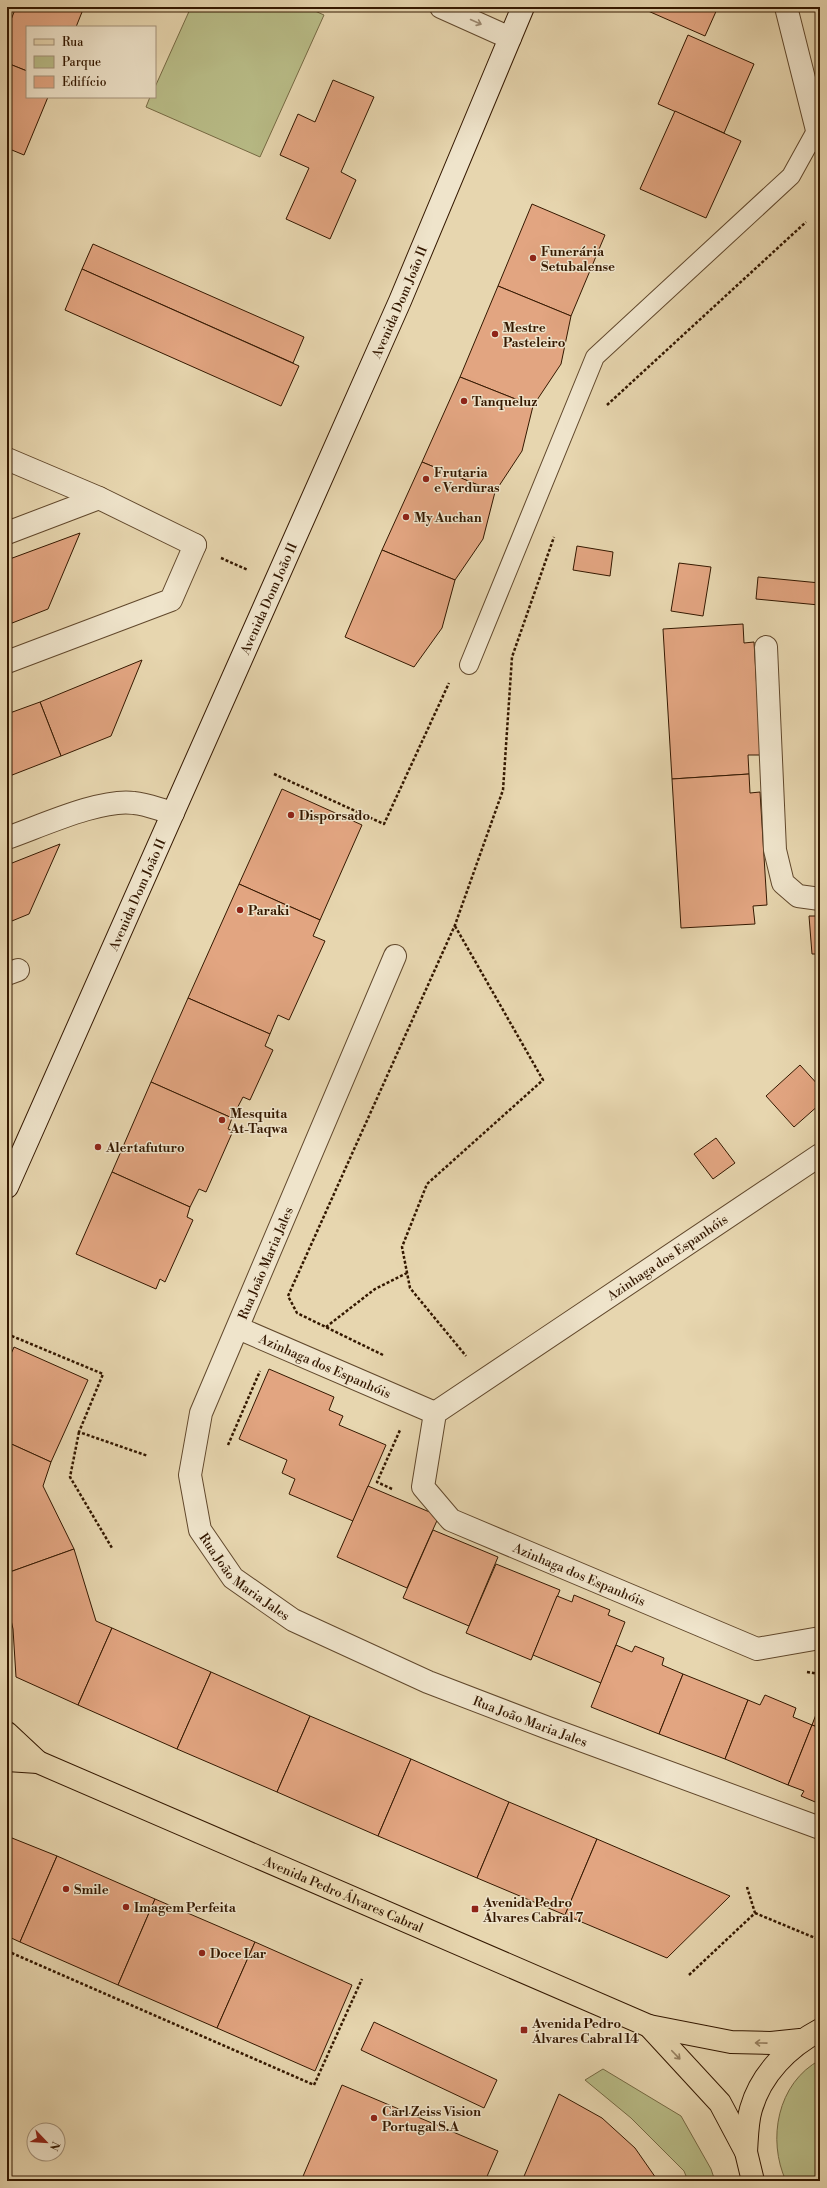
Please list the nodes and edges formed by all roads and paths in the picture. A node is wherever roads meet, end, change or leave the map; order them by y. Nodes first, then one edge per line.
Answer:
1 (442, 7) edge
2 (522, 7) edge
3 (786, 7) edge
4 (510, 38) junction
5 (819, 133) edge
6 (806, 222) dead end
7 (604, 409) dead end
8 (7, 459) edge
9 (99, 498) junction
10 (556, 532) dead end
11 (7, 534) edge
12 (195, 545) junction
13 (275, 583) junction
14 (766, 647) dead end
15 (7, 662) edge
16 (469, 665) dead end
17 (449, 682) dead end
18 (274, 774) dead end
19 (173, 813) junction
20 (7, 838) edge
21 (820, 899) edge
22 (455, 925) junction
23 (395, 956) dead end
24 (820, 1155) edge
25 (7, 1187) edge
26 (407, 1273) junction
27 (326, 1327) junction
28 (238, 1328) junction
29 (7, 1334) edge
30 (387, 1357) dead end
31 (467, 1358) dead end
32 (434, 1412) junction
33 (79, 1432) junction
34 (148, 1456) dead end
35 (112, 1548) dead end
36 (820, 1638) edge
37 (7, 1733) edge
38 (7, 1760) edge
39 (38, 1762) junction
40 (820, 1828) edge
41 (747, 1887) dead end
42 (755, 1913) junction
43 (820, 1940) edge
44 (7, 1951) edge
45 (689, 1975) dead end
46 (362, 1979) dead end
47 (649, 2026) junction
48 (820, 2030) edge
49 (800, 2040) junction
50 (746, 2152) junction
51 (754, 2181) edge

1 -> 4 street
2 - 4 street, Avenida Dom João II
3 - 5 street
4 - 13 street, Avenida Dom João II
5 - 16 lane
6 - 7 path
8 - 9 street
9 - 11 street
9 - 12 street
10 - 22 path
12 - 13 path
12 - 15 street
13 - 19 street, Avenida Dom João II
14 - 21 street
17 - 18 path
19 - 20 street
19 - 25 street, Avenida Dom João II
22 - 26 path
22 - 27 path
23 - 28 street, Rua João Maria Jales
24 - 32 street, Azinhaga dos Espanhóis
26 - 27 path
26 - 31 path
27 - 30 path
28 - 32 street, Azinhaga dos Espanhóis
28 - 40 street, Rua João Maria Jales
29 - 33 path
32 - 36 street, Azinhaga dos Espanhóis
33 - 34 path
33 - 35 path
37 - 39 main road, Avenida Pedro Álvares Cabral
38 - 39 main road, Avenida Pedro Álvares Cabral
39 - 47 main road, Avenida Pedro Álvares Cabral
41 - 42 path
42 - 43 path
42 - 45 path
44 - 46 path
49 -> 47 main road, Avenida Pedro Álvares Cabral
47 -> 50 main road, Avenida Pedro Álvares Cabral
48 - 49 main road, Avenida Pedro Álvares Cabral
49 - 50 main road, Avenida Pedro Álvares Cabral
50 - 51 main road, Avenida Pedro Álvares Cabral

